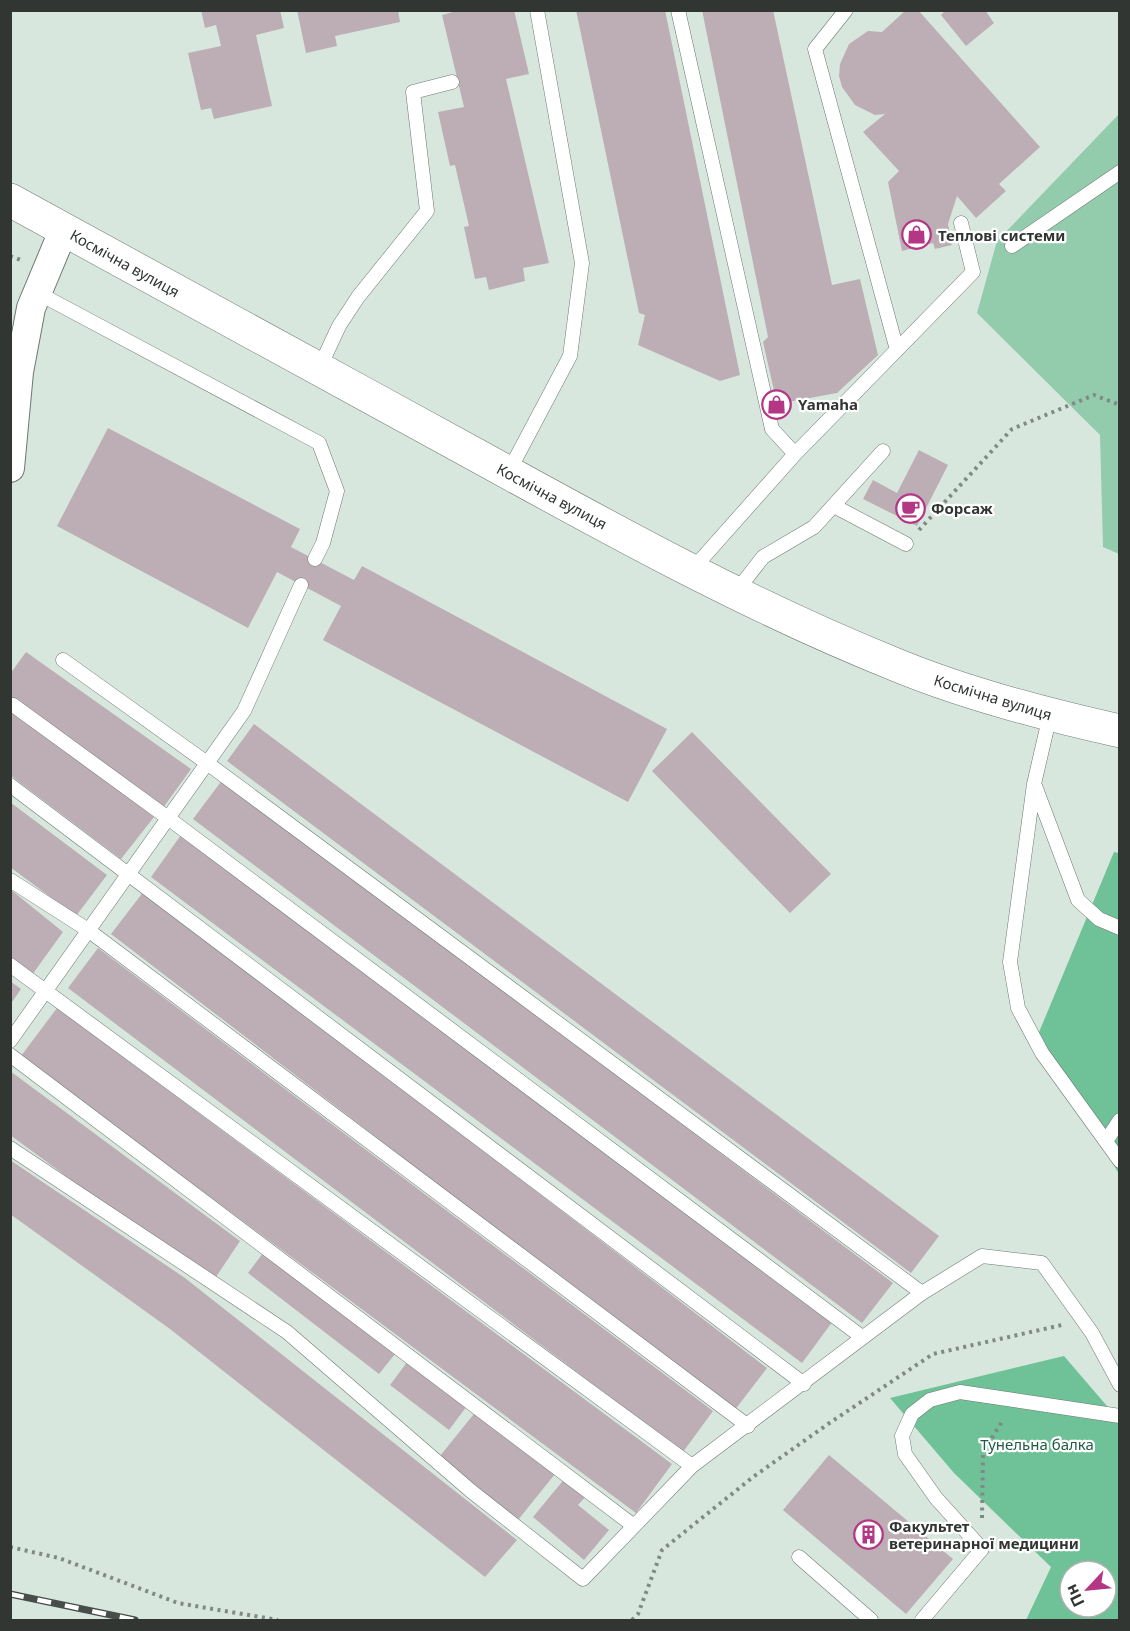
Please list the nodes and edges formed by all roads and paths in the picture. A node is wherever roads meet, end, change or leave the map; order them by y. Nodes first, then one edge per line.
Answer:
1 (537, 10) edge
2 (678, 10) edge
3 (846, 10) edge
4 (452, 82) dead end
5 (1119, 171) edge
6 (1113, 183) edge
7 (10, 200) edge
8 (961, 223) dead end
9 (64, 229) junction
10 (1012, 246) dead end
11 (36, 292) junction
12 (897, 350) junction
13 (319, 369) junction
14 (1119, 405) edge
15 (883, 451) dead end
16 (795, 454) junction
17 (10, 468) edge
18 (508, 473) junction
19 (834, 506) junction
20 (906, 544) joint
21 (315, 559) dead end
22 (691, 571) junction
23 (301, 585) dead end
24 (735, 593) junction
25 (63, 660) dead end
26 (13, 705) dead end
27 (1050, 716) junction
28 (1119, 731) edge
29 (207, 763) junction
30 (10, 784) edge
31 (1034, 784) junction
32 (168, 818) junction
33 (129, 872) junction
34 (10, 880) edge
35 (1119, 928) edge
36 (88, 930) junction
37 (10, 965) edge
38 (46, 990) junction
39 (10, 1041) edge
40 (10, 1055) edge
41 (1119, 1120) edge
42 (1106, 1141) junction
43 (10, 1148) edge
44 (1119, 1161) edge
45 (922, 1293) junction
46 (1083, 1320) junction
47 (862, 1337) junction
48 (804, 1384) junction
49 (1119, 1385) edge
50 (1016, 1398) junction
51 (1119, 1416) edge
52 (747, 1426) junction
53 (692, 1466) junction
54 (634, 1526) junction
55 (10, 1547) edge
56 (982, 1549) junction
57 (799, 1557) dead end
58 (278, 1620) edge
59 (632, 1620) edge
60 (871, 1620) edge
61 (922, 1620) edge

1 - 18 lane
2 - 16 lane
3 - 12 lane
4 - 13 lane
5 - 6 lane
6 - 10 lane
7 - 9 main road, Космічна вулиця
8 - 12 lane
9 - 11 street
9 - 13 main road, Космічна вулиця
11 - 17 street
11 - 21 lane
12 - 16 lane
13 - 18 main road, Космічна вулиця
14 - 20 path
15 - 19 lane
16 - 22 lane
18 - 22 main road, Космічна вулиця
19 - 20 lane
19 - 24 lane
22 - 24 main road, Космічна вулиця
23 - 29 lane
24 - 27 main road, Космічна вулиця
25 - 29 lane
26 - 32 lane
27 - 28 main road, Космічна вулиця
27 - 31 lane
29 - 32 lane
29 - 45 lane
30 - 33 lane
31 - 35 lane
31 - 42 lane
32 - 33 lane
32 - 47 lane
33 - 36 lane
33 - 48 lane
34 - 36 lane
36 - 38 lane
36 - 52 lane
37 - 38 lane
38 - 39 lane
38 - 53 lane
40 - 54 lane
41 - 42 lane
42 - 44 lane
43 - 54 lane
45 - 46 lane
45 - 47 lane
46 - 49 lane
46 - 59 path
47 - 48 lane
48 - 52 lane
50 - 51 lane
50 - 56 path
50 - 56 lane
52 - 53 lane
53 - 54 lane
55 - 58 path
56 - 61 lane
57 - 60 lane

